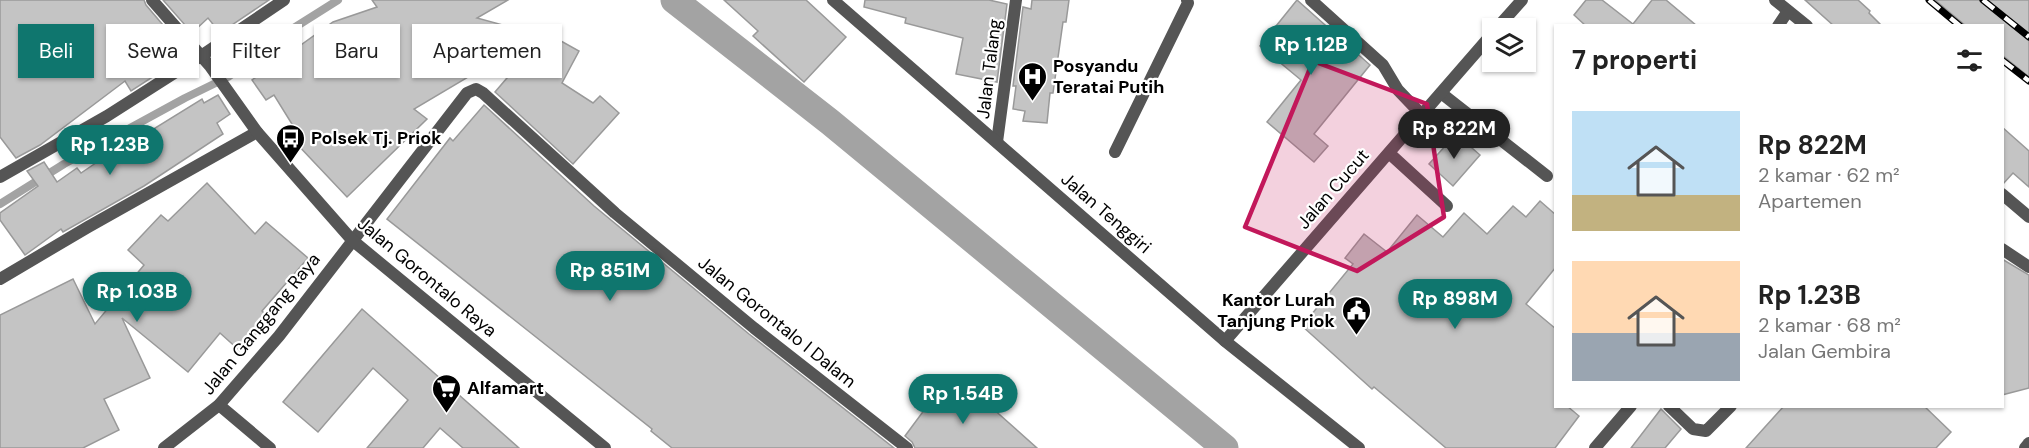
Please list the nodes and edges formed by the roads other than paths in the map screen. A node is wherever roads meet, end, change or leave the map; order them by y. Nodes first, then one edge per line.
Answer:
1 (152, 0) edge
2 (284, 0) edge
3 (833, 0) edge
4 (1016, 0) edge
5 (1311, 0) edge
6 (1522, 0) edge
7 (1775, 0) edge
8 (1189, 1) edge
9 (1788, 11) junction
10 (1506, 18) edge
11 (1779, 24) edge
12 (1804, 24) edge
13 (1482, 46) edge
14 (206, 61) junction
15 (1441, 93) junction
16 (1420, 114) junction
17 (257, 132) junction
18 (997, 142) junction
19 (1115, 152) dead end
20 (1389, 153) junction
21 (1547, 176) dead end
22 (0, 177) edge
23 (2004, 196) edge
24 (1448, 206) dead end
25 (2029, 218) edge
26 (352, 240) junction
27 (2004, 250) edge
28 (2029, 267) edge
29 (0, 279) edge
30 (1225, 341) junction
31 (219, 405) junction
32 (1629, 408) edge
33 (1671, 408) edge
34 (1729, 408) edge
35 (2029, 444) edge
36 (164, 448) edge
37 (270, 448) edge
38 (605, 448) edge
39 (907, 448) edge
40 (1359, 448) edge
41 (1595, 448) edge
42 (2025, 448) edge

1 - 14 street, Jalan Gorontalo Raya
2 - 14 street
3 - 18 street, Jalan Tenggiri
4 - 18 street, Jalan Talang
5 - 16 street
6 - 10 street
7 - 9 street
8 - 19 street
9 - 11 street
9 - 12 street
13 - 15 street, Jalan Cucut
14 - 17 street, Jalan Gorontalo Raya
14 - 22 street
15 - 16 street, Jalan Cucut
15 - 21 street
16 - 20 street, Jalan Cucut
17 - 26 street, Jalan Gorontalo Raya
17 - 29 street
18 - 30 street, Jalan Tenggiri
20 - 24 street
20 - 30 street, Jalan Cucut
23 - 25 street
26 - 31 street, Jalan Ganggang Raya
26 - 38 street, Jalan Gorontalo Raya
26 - 39 street, Jalan Gorontalo I Dalam
27 - 28 street
30 - 40 street, Jalan Tenggiri
31 - 36 street, Jalan Ganggang Raya
31 - 37 street
32 - 41 street
33 - 34 street
35 - 42 street

